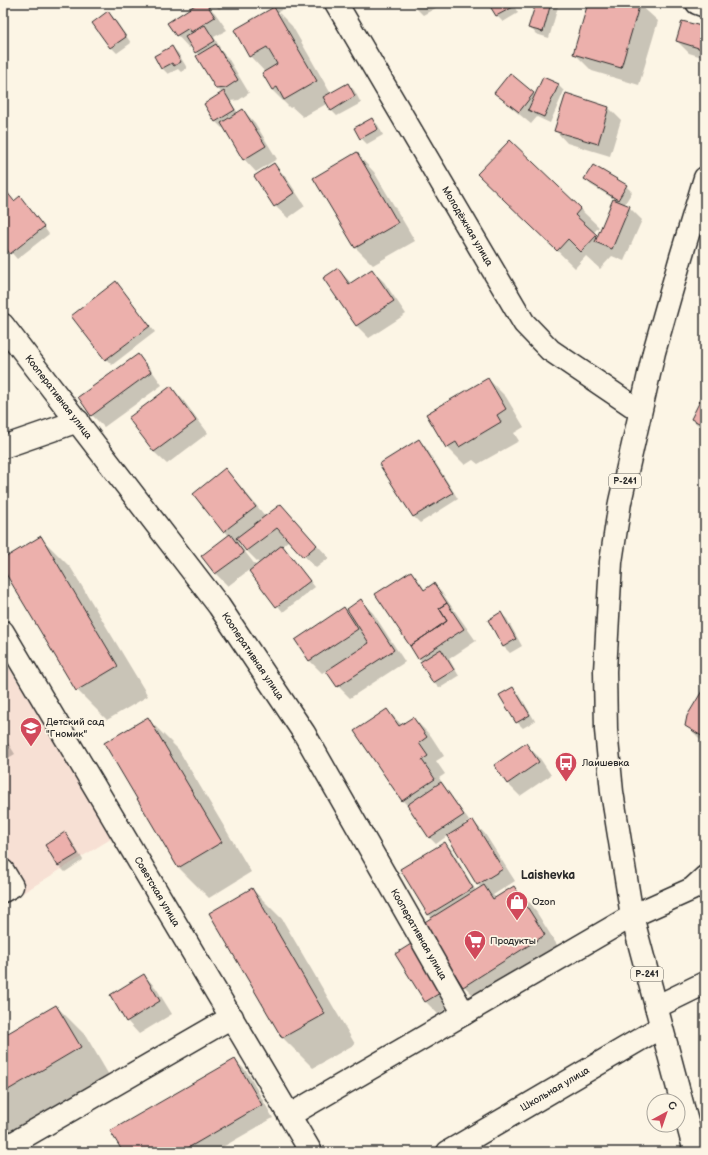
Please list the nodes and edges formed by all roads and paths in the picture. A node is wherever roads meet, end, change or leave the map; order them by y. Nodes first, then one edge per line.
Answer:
1 (336, 3) edge
2 (696, 3) edge
3 (705, 6) edge
4 (705, 178) edge
5 (3, 325) edge
6 (640, 412) junction
7 (78, 421) junction
8 (3, 447) edge
9 (3, 632) edge
10 (3, 871) edge
11 (705, 877) edge
12 (3, 891) edge
13 (632, 916) junction
14 (705, 983) edge
15 (464, 1014) junction
16 (232, 1017) junction
17 (659, 1017) junction
18 (290, 1115) junction
19 (3, 1149) edge
20 (311, 1152) edge
21 (448, 1152) edge
22 (695, 1152) edge

1 - 6 main road, Молодёжная улица
2 - 3 main road
4 - 6 main road, Р-241
5 - 7 main road, Кооперативная улица
6 - 13 main road, Р-241
7 - 8 main road
7 - 15 main road, Кооперативная улица
9 - 16 main road, Советская улица
10 - 12 main road
11 - 13 main road
13 - 15 main road
13 - 17 main road, Р-241
14 - 17 main road, Школьная улица
15 - 18 main road
16 - 18 main road, Советская улица
16 - 19 main road
17 - 21 main road, Школьная улица
17 - 22 main road, Р-241
18 - 20 main road, Советская улица

